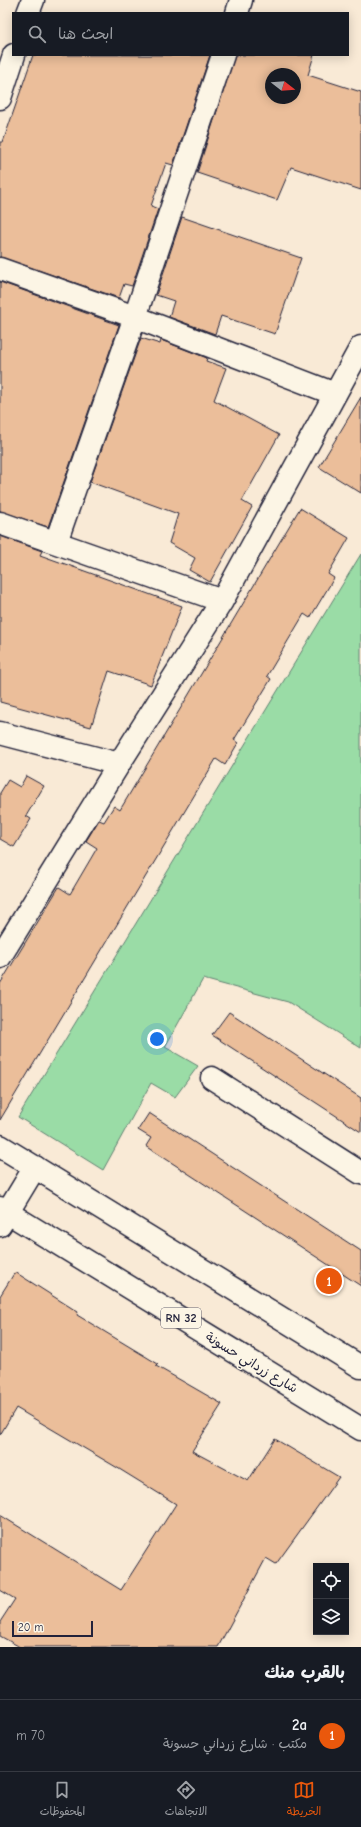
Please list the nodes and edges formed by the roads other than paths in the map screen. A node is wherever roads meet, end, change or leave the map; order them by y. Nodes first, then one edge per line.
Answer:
1 (33, 0) edge
2 (241, 0) edge
3 (28, 12) edge
4 (236, 12) edge
5 (14, 56) edge
6 (222, 56) edge
7 (0, 98) edge
8 (0, 269) edge
9 (135, 317) junction
10 (361, 347) edge
11 (335, 394) junction
12 (0, 523) edge
13 (56, 542) junction
14 (222, 601) junction
15 (0, 733) edge
16 (119, 764) junction
17 (0, 957) edge
18 (212, 1078) dead end
19 (0, 1146) edge
20 (35, 1168) junction
21 (361, 1173) edge
22 (3, 1215) edge
23 (361, 1367) edge
24 (361, 1429) edge

1 - 3 street
2 - 4 street
5 - 7 street
6 - 9 street
8 - 9 street
9 - 11 street
9 - 13 street
10 - 11 street
11 - 14 street
12 - 13 street
13 - 14 street
14 - 16 street
15 - 16 street
16 - 17 street
18 - 21 street
19 - 20 street
20 - 22 street
20 - 23 street
22 - 24 street, شارع زرداني حسونة / RN 32

